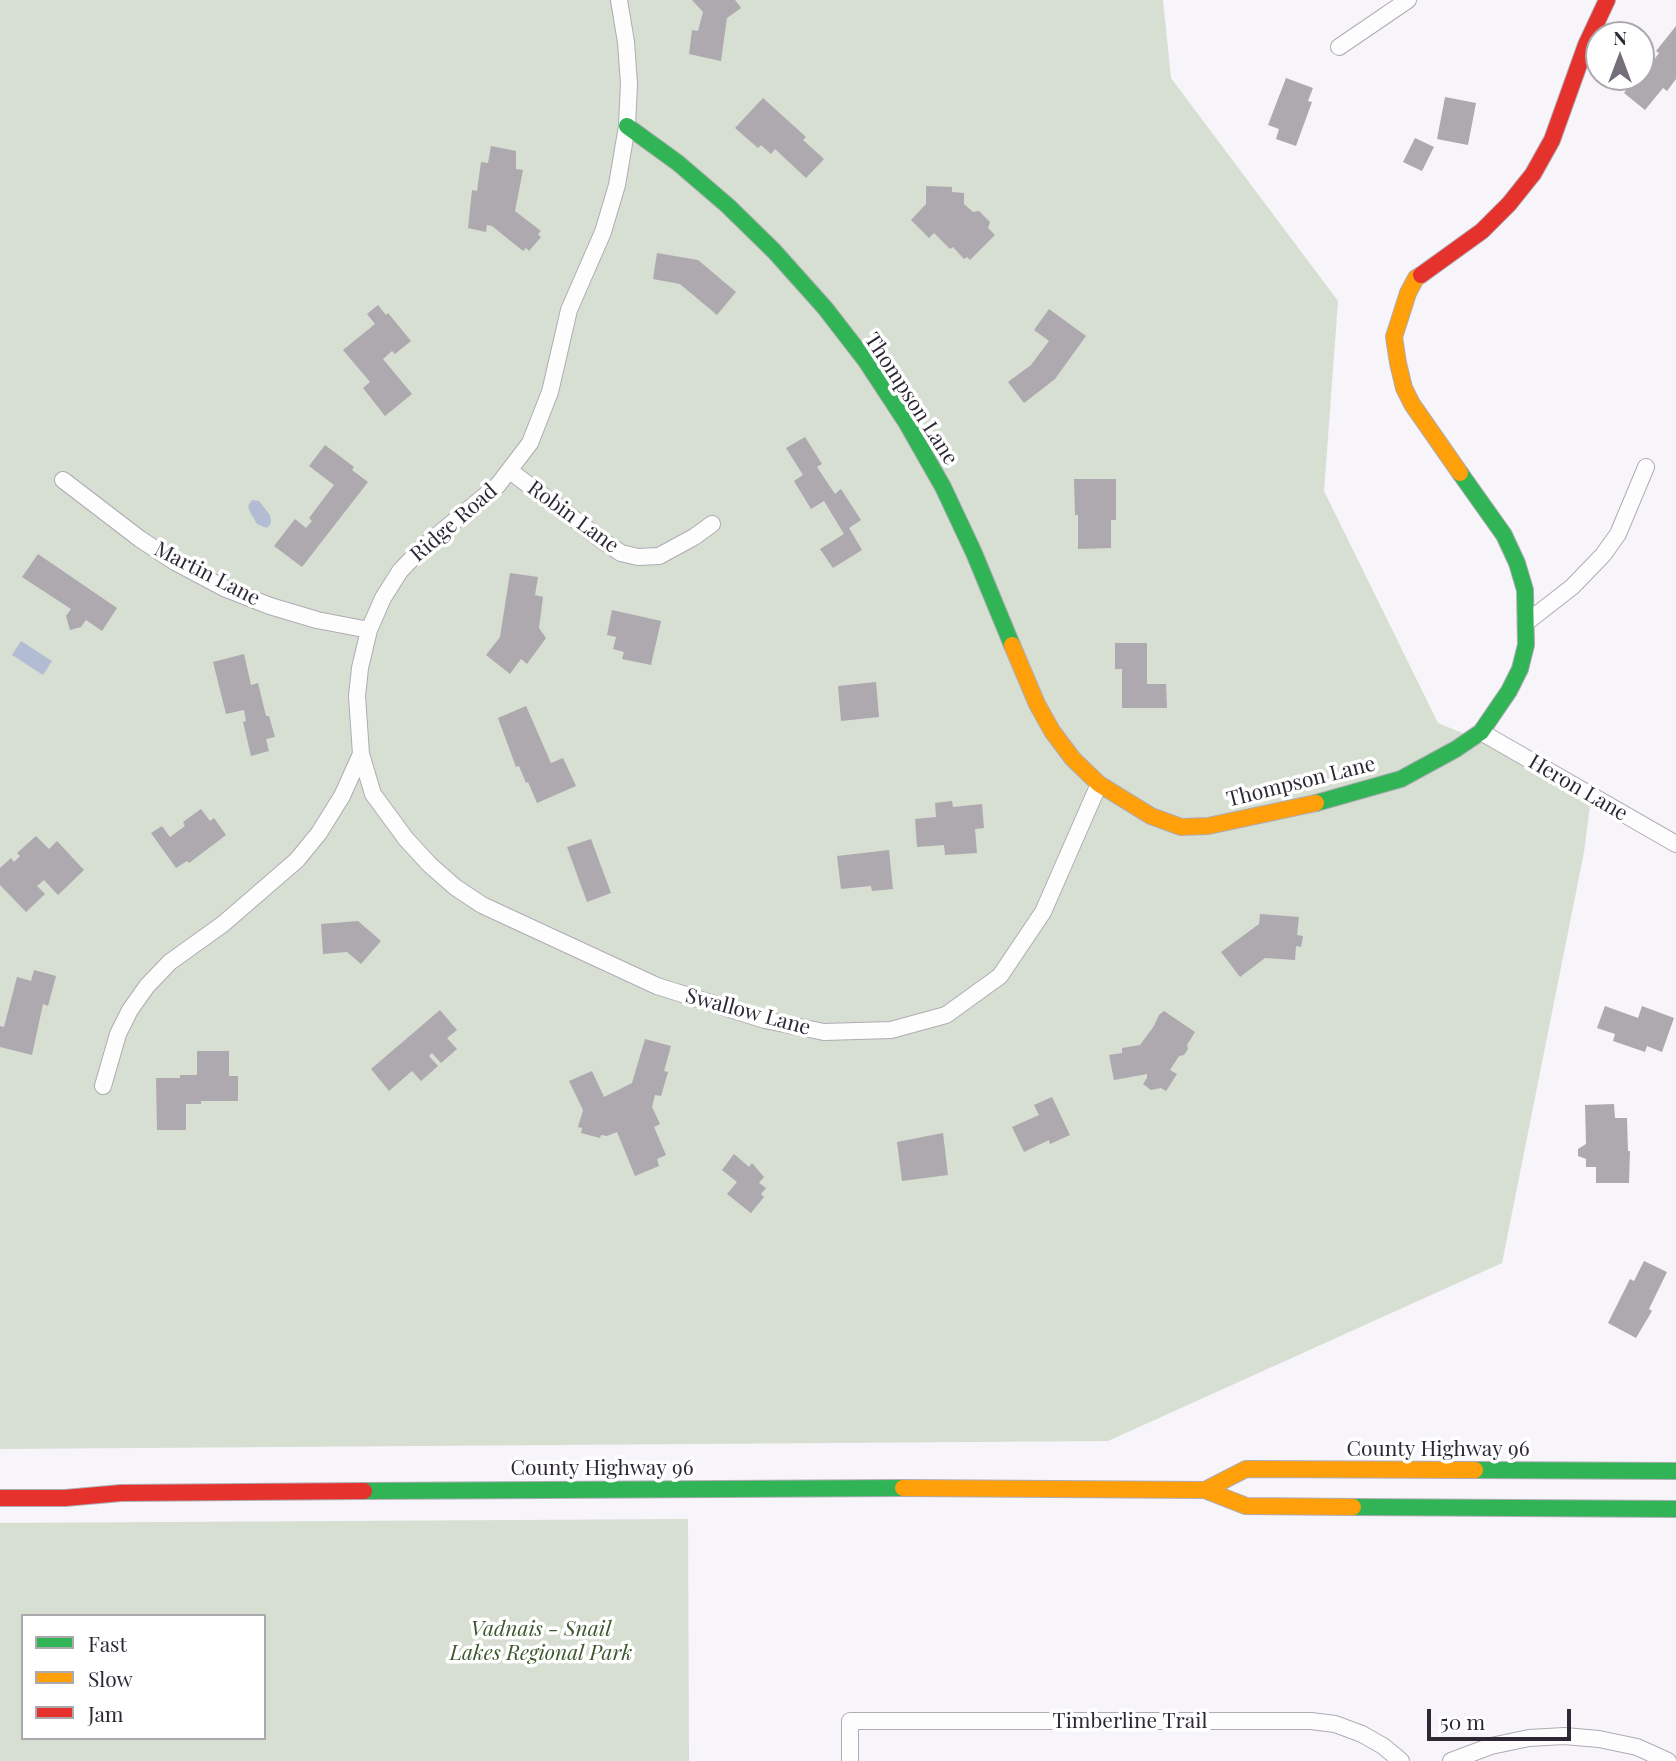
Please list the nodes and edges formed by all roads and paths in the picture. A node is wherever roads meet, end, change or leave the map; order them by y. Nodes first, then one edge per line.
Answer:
1 (620, 0) edge
2 (1408, 0) edge
3 (1607, 0) edge
4 (1339, 47) dead end
5 (627, 126) junction
6 (1646, 467) dead end
7 (510, 471) junction
8 (63, 480) dead end
9 (712, 524) dead end
10 (1527, 622) junction
11 (369, 630) junction
12 (1480, 732) junction
13 (361, 754) junction
14 (1099, 784) junction
15 (1676, 844) edge
16 (103, 1086) dead end
17 (1676, 1471) edge
18 (1205, 1490) junction
19 (0, 1498) edge
20 (1676, 1509) edge
21 (850, 1761) edge
22 (1401, 1761) edge
23 (1451, 1761) edge
24 (1668, 1761) edge

1 - 5 street, Ridge Road
2 - 4 street
3 - 10 main road, Thompson Lane
5 - 7 street, Ridge Road
5 - 14 main road, Thompson Lane
6 - 10 street
7 - 9 street, Robin Lane
7 - 11 street, Ridge Road
8 - 11 street, Martin Lane
10 - 12 main road, Thompson Lane
11 - 13 street, Ridge Road
12 - 14 main road, Thompson Lane
12 - 15 street, Heron Lane
13 - 14 street, Swallow Lane
13 - 16 street, Ridge Road
17 - 18 main road, County Highway 96
18 - 19 main road, County Highway 96
18 - 20 main road, County Highway 96
21 - 22 street, Timberline Trail
23 - 24 street

